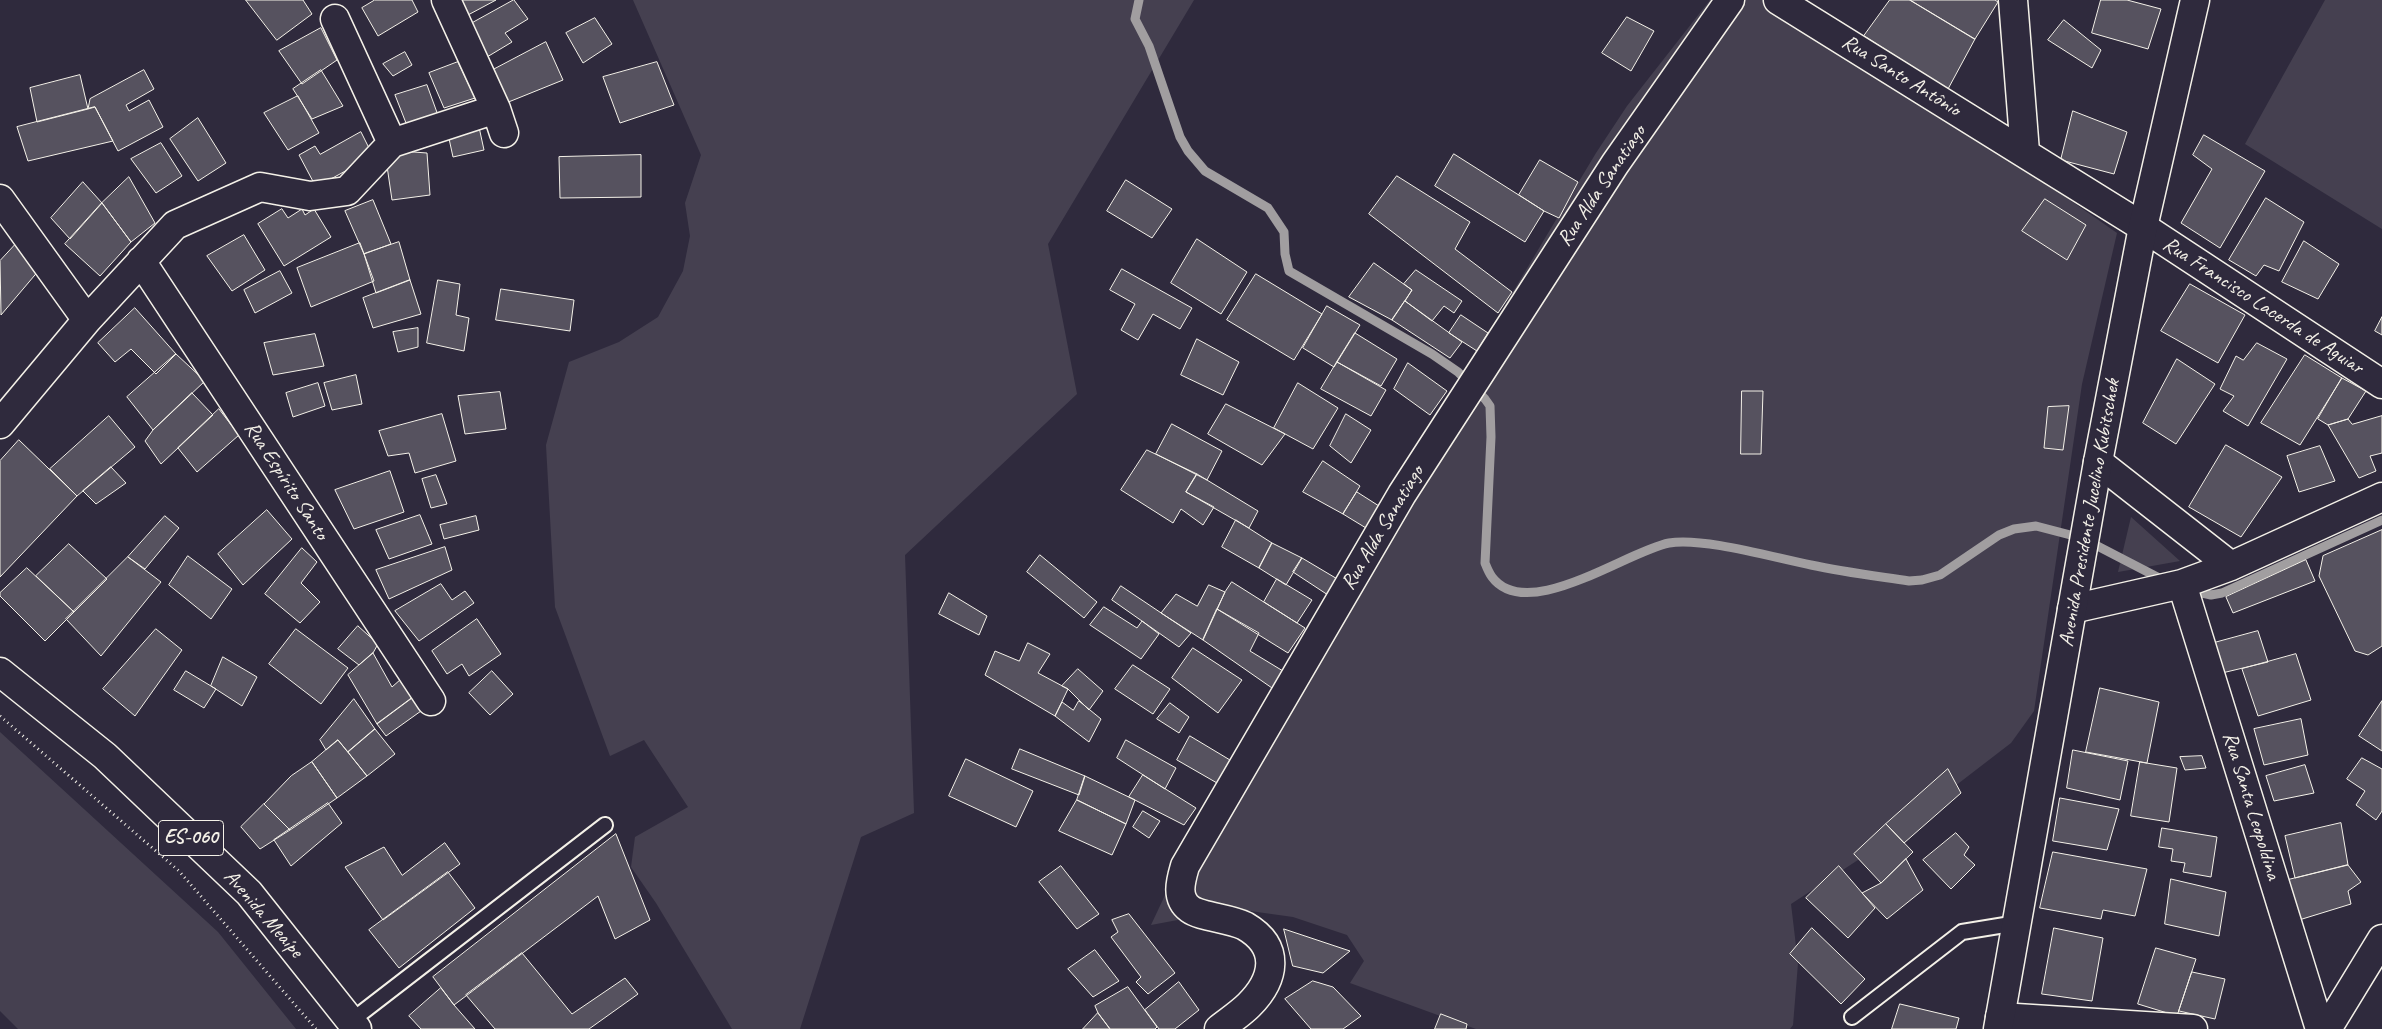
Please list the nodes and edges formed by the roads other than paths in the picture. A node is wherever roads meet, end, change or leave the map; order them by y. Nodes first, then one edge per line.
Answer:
1 (446, 0) edge
2 (1730, 0) edge
3 (1778, 0) edge
4 (2013, 0) edge
5 (2195, 0) edge
6 (335, 19) dead end
7 (392, 143) junction
8 (2025, 152) junction
9 (0, 199) edge
10 (2143, 227) junction
11 (141, 261) junction
12 (87, 320) junction
13 (2382, 384) edge
14 (0, 424) edge
15 (2098, 462) junction
16 (2382, 497) edge
17 (2231, 566) junction
18 (2182, 584) junction
19 (2072, 609) junction
20 (0, 672) edge
21 (431, 701) dead end
22 (605, 825) dead end
23 (2016, 923) junction
24 (2382, 939) edge
25 (1852, 1017) dead end
26 (1999, 1023) edge
27 (354, 1025) edge
28 (1219, 1029) edge
29 (2193, 1029) edge
30 (2320, 1029) edge
31 (2327, 1029) edge

1 - 7 street
2 - 28 street, Rua Alda Sanatiago
3 - 8 street, Rua Santo Antônio
4 - 8 street
5 - 10 street, Avenida Presidente Jucelino Kubitschek
6 - 7 street
7 - 11 street
8 - 10 street, Rua Santo Antônio
9 - 12 street
10 - 13 street, Rua Francisco Lacerda de Aguiar
10 - 15 street, Avenida Presidente Jucelino Kubitschek
11 - 12 street
11 - 21 street, Rua Espírito Santo
12 - 14 street
15 - 17 street
15 - 19 street, Avenida Presidente Jucelino Kubitschek
16 - 17 street
17 - 18 street
18 - 19 street
18 - 30 street, Rua Santa Leopoldina
19 - 23 street, Avenida Presidente Jucelino Kubitschek
20 - 27 street, Avenida Meaípe / ES-060
22 - 27 lane
23 - 25 lane
23 - 26 street, Avenida Presidente Jucelino Kubitschek
24 - 31 street
26 - 29 street

